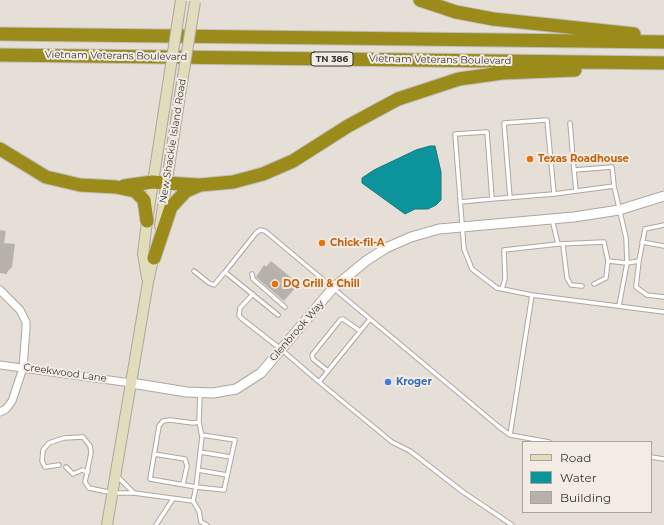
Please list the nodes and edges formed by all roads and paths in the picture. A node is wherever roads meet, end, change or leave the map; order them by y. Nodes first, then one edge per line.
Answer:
1 (182, 0) edge
2 (420, 0) edge
3 (195, 1) edge
4 (0, 34) edge
5 (664, 38) edge
6 (664, 42) edge
7 (0, 54) edge
8 (664, 63) edge
9 (664, 68) edge
10 (570, 123) dead end
11 (0, 149) edge
12 (574, 170) junction
13 (152, 182) junction
14 (166, 183) junction
15 (200, 185) junction
16 (614, 186) junction
17 (116, 187) junction
18 (576, 191) junction
19 (554, 194) junction
20 (664, 196) edge
21 (510, 198) junction
22 (492, 199) junction
23 (460, 202) junction
24 (619, 210) junction
25 (552, 219) junction
26 (147, 221) junction
27 (664, 225) edge
28 (462, 228) junction
29 (642, 242) junction
30 (558, 244) junction
31 (563, 245) junction
32 (664, 246) edge
33 (154, 258) junction
34 (608, 261) junction
35 (639, 261) junction
36 (627, 263) junction
37 (194, 271) dead end
38 (225, 272) junction
39 (252, 274) dead end
40 (148, 282) junction
41 (594, 284) dead end
42 (582, 286) dead end
43 (333, 288) junction
44 (502, 289) junction
45 (2, 294) edge
46 (253, 294) junction
47 (532, 295) junction
48 (664, 297) edge
49 (285, 306) dead end
50 (619, 306) junction
51 (664, 312) edge
52 (278, 315) dead end
53 (370, 319) junction
54 (360, 331) junction
55 (282, 350) junction
56 (0, 365) edge
57 (23, 368) junction
58 (328, 371) junction
59 (319, 382) junction
60 (131, 383) junction
61 (200, 393) junction
62 (0, 412) edge
63 (199, 422) junction
64 (202, 435) junction
65 (510, 435) junction
66 (543, 441) edge
67 (200, 452) junction
68 (154, 454) junction
69 (231, 457) junction
70 (652, 457) edge
71 (664, 459) edge
72 (59, 465) dead end
73 (66, 466) dead end
74 (198, 470) junction
75 (88, 472) junction
76 (116, 475) junction
77 (227, 475) junction
78 (183, 484) junction
79 (196, 487) junction
80 (113, 493) junction
81 (134, 493) junction
82 (173, 499) junction
83 (193, 501) junction
84 (107, 525) edge
85 (156, 525) edge
86 (207, 525) edge
87 (512, 525) edge

1 - 13 main road, New Shackle Island Road, bridge
2 - 5 highway
3 - 14 main road, New Shackle Island Road, bridge
4 - 6 highway, Vietnam Veterans Boulevard / TN 386
7 - 8 highway, Vietnam Veterans Boulevard / TN 386
9 - 15 highway
10 - 12 lane
11 - 17 highway
12 - 16 lane
12 - 18 lane
13 - 14 highway
13 - 17 highway
13 - 26 main road, New Shackle Island Road
14 - 15 highway
14 - 33 main road, New Shackle Island Road
15 - 33 highway
16 - 18 lane
16 - 24 lane
17 - 26 highway
18 - 19 lane
19 - 21 lane
19 - 21 lane
20 - 24 street, Glenbrook Way
21 - 22 lane
22 - 23 lane
22 - 23 lane
23 - 28 lane
24 - 25 street, Glenbrook Way
24 - 36 lane
25 - 28 street, Glenbrook Way
25 - 30 lane
26 - 40 main road, New Shackle Island Road
27 - 29 lane
28 - 43 street, Glenbrook Way
28 - 44 lane
29 - 32 lane
29 - 35 lane
30 - 31 lane
30 - 44 lane
31 - 34 lane
31 - 42 lane
33 - 40 main road, New Shackle Island Road
34 - 36 lane
34 - 41 lane
35 - 36 lane
35 - 48 lane
36 - 50 lane
37 - 38 lane
38 - 43 lane
38 - 46 lane
39 - 49 lane
40 - 60 main road, New Shackle Island Road
43 - 53 lane
43 - 55 street, Glenbrook Way
44 - 47 lane
45 - 57 street
46 - 52 lane
46 - 55 lane
47 - 50 lane
47 - 65 lane
50 - 51 lane
53 - 54 lane
53 - 65 lane
54 - 58 lane
54 - 58 lane
55 - 59 lane
55 - 61 street, Glenbrook Way
56 - 57 street, Creekwood Lane
57 - 60 street, Creekwood Lane
57 - 62 street
58 - 59 lane
59 - 87 lane
60 - 61 street, Glenbrook Way
60 - 76 main road, New Shackle Island Road
61 - 63 lane
63 - 64 lane
63 - 68 lane
64 - 67 lane
64 - 69 lane
65 - 66 lane
67 - 69 lane
67 - 74 lane
68 - 78 lane
68 - 78 lane
69 - 77 lane
70 - 71 lane
72 - 75 lane
73 - 75 lane
74 - 77 lane
74 - 79 lane
75 - 80 lane
76 - 80 main road, New Shackle Island Road
76 - 81 lane
77 - 79 lane
78 - 79 lane
79 - 83 lane
80 - 81 lane
80 - 84 main road, New Shackle Island Road
81 - 82 lane
82 - 83 lane
82 - 85 lane
83 - 86 lane

